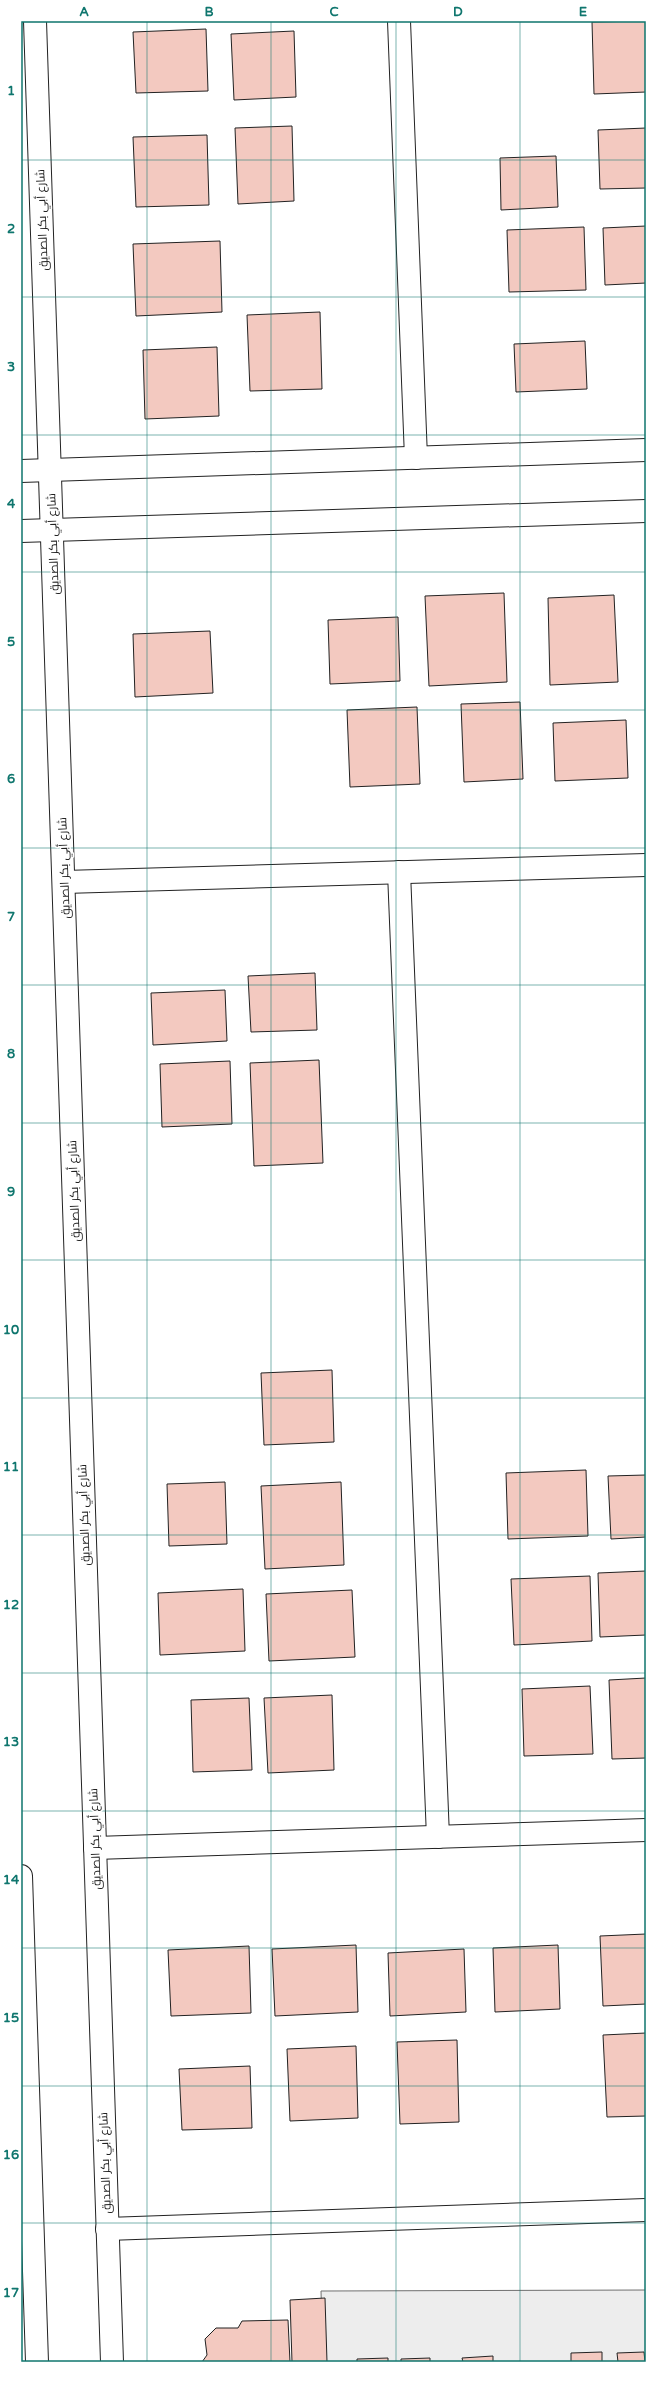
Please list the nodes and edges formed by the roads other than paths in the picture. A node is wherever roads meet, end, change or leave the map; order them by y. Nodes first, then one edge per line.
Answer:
1 (35, 21) edge
2 (399, 21) edge
3 (646, 450) edge
4 (416, 458) junction
5 (51, 470) junction
6 (21, 471) edge
7 (646, 511) edge
8 (53, 530) junction
9 (21, 531) edge
10 (646, 865) edge
11 (399, 872) junction
12 (64, 882) junction
13 (646, 1830) edge
14 (438, 1837) junction
15 (95, 1848) junction
16 (21, 1876) edge
17 (646, 2210) edge
18 (107, 2229) junction
19 (32, 2358) edge
20 (112, 2362) edge

1 - 5 street, شارع أبي بكر الصديق
2 - 4 street
3 - 4 street
4 - 5 street
5 - 6 street
5 - 8 street, شارع أبي بكر الصديق
7 - 8 street
8 - 9 street
8 - 12 street, شارع أبي بكر الصديق
10 - 11 street
11 - 12 street
11 - 14 street
12 - 15 street, شارع أبي بكر الصديق
13 - 14 street
14 - 15 street
15 - 18 street, شارع أبي بكر الصديق
16 - 19 street
17 - 18 street
18 - 20 street, شارع أبي بكر الصديق

